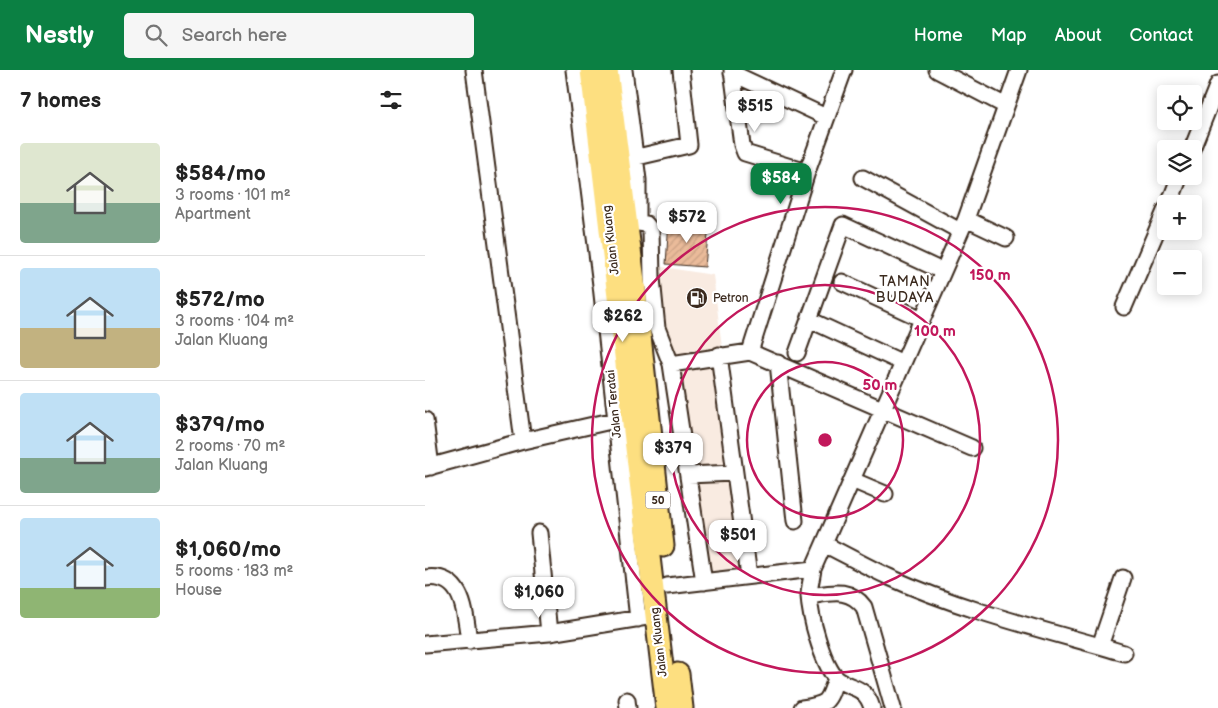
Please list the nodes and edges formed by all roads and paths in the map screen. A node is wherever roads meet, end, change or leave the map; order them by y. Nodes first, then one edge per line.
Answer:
1 (474, 70) edge
2 (574, 70) edge
3 (591, 70) edge
4 (607, 70) edge
5 (624, 70) edge
6 (681, 70) edge
7 (843, 70) edge
8 (937, 70) edge
9 (1019, 70) edge
10 (732, 72) edge
11 (1218, 84) edge
12 (1006, 106) junction
13 (827, 117) junction
14 (1196, 140) edge
15 (633, 158) junction
16 (807, 172) junction
17 (863, 178) dead end
18 (613, 206) junction
19 (963, 225) junction
20 (1157, 230) edge
21 (1006, 238) dead end
22 (942, 271) junction
23 (842, 282) dead end
24 (1124, 306) dead end
25 (922, 319) junction
26 (810, 320) junction
27 (648, 329) junction
28 (750, 352) junction
29 (797, 354) dead end
30 (719, 355) junction
31 (903, 363) junction
32 (671, 364) junction
33 (778, 364) junction
34 (882, 409) junction
35 (624, 418) junction
36 (425, 420) edge
37 (523, 441) junction
38 (972, 448) dead end
39 (428, 467) edge
40 (734, 473) junction
41 (688, 475) junction
42 (852, 480) junction
43 (885, 494) dead end
44 (795, 521) dead end
45 (539, 533) dead end
46 (824, 544) junction
47 (813, 569) junction
48 (749, 576) junction
49 (425, 578) edge
50 (1123, 578) dead end
51 (704, 582) junction
52 (667, 586) junction
53 (809, 596) junction
54 (647, 618) junction
55 (549, 633) junction
56 (469, 641) junction
57 (425, 644) edge
58 (1100, 646) junction
59 (1124, 653) dead end
60 (836, 678) junction
61 (667, 708) edge
62 (682, 708) edge
63 (801, 708) edge
64 (872, 708) edge
65 (893, 708) edge

1 - 37 street
2 - 18 street
3 - 18 highway, Jalan Kluang / 50
4 - 18 highway, Jalan Kluang / 50
5 - 15 street
6 - 15 street
7 - 13 street
8 - 12 street
9 - 12 street
10 - 13 street
10 - 16 street
11 - 14 street
12 - 19 street
13 - 16 street
15 - 18 street
16 - 28 street
17 - 19 street
18 - 27 highway, Jalan Kluang / 50
18 - 35 highway, Jalan Kluang / 50
19 - 21 street
19 - 22 street
20 - 24 street
22 - 25 street
22 - 26 street
23 - 25 street
25 - 31 street
26 - 29 street
26 - 31 street
27 - 32 street
27 - 52 highway, Jalan Kluang / 50
28 - 30 street
28 - 33 street
30 - 32 street
30 - 40 street
31 - 34 street
32 - 41 street
33 - 34 street
33 - 44 street
34 - 38 street
34 - 42 street
35 - 37 street
35 - 54 highway, Jalan Kluang / 50
36 - 39 street
37 - 39 street
40 - 41 street
40 - 48 street
41 - 51 street
42 - 43 street
42 - 46 street
45 - 55 street
46 - 47 street
46 - 58 street
47 - 48 street
47 - 53 street
48 - 51 street
49 - 56 street
50 - 58 street
51 - 52 street
52 - 62 highway, Jalan Kluang / 50
53 - 60 street
53 - 65 street
54 - 55 street
54 - 61 highway, Jalan Kluang / 50
55 - 56 street
56 - 57 street
58 - 59 street
60 - 63 street
60 - 64 street

